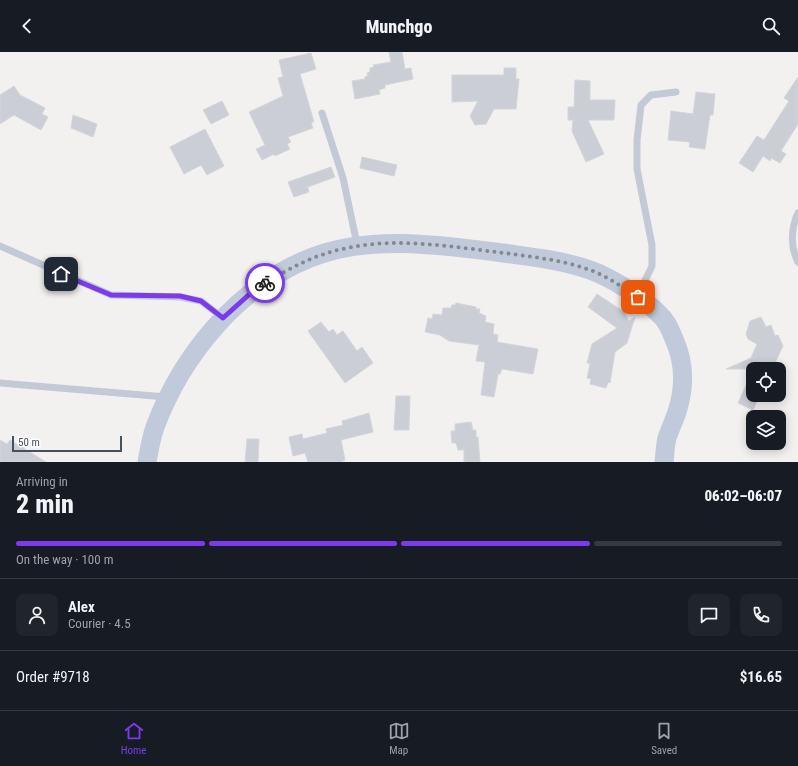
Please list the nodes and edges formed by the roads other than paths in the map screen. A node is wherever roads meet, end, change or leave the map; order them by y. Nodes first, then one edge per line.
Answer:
1 (676, 92) dead end
2 (322, 113) dead end
3 (798, 213) edge
4 (0, 246) edge
5 (357, 247) junction
6 (798, 262) edge
7 (638, 297) junction
8 (223, 318) junction
9 (0, 383) edge
10 (169, 398) junction
11 (146, 462) edge
12 (664, 462) edge

1 - 7 lane
2 - 5 lane
3 - 6 lane
4 - 8 lane
5 - 7 street
5 - 8 street
7 - 12 street
8 - 10 street
9 - 10 lane
10 - 11 street

